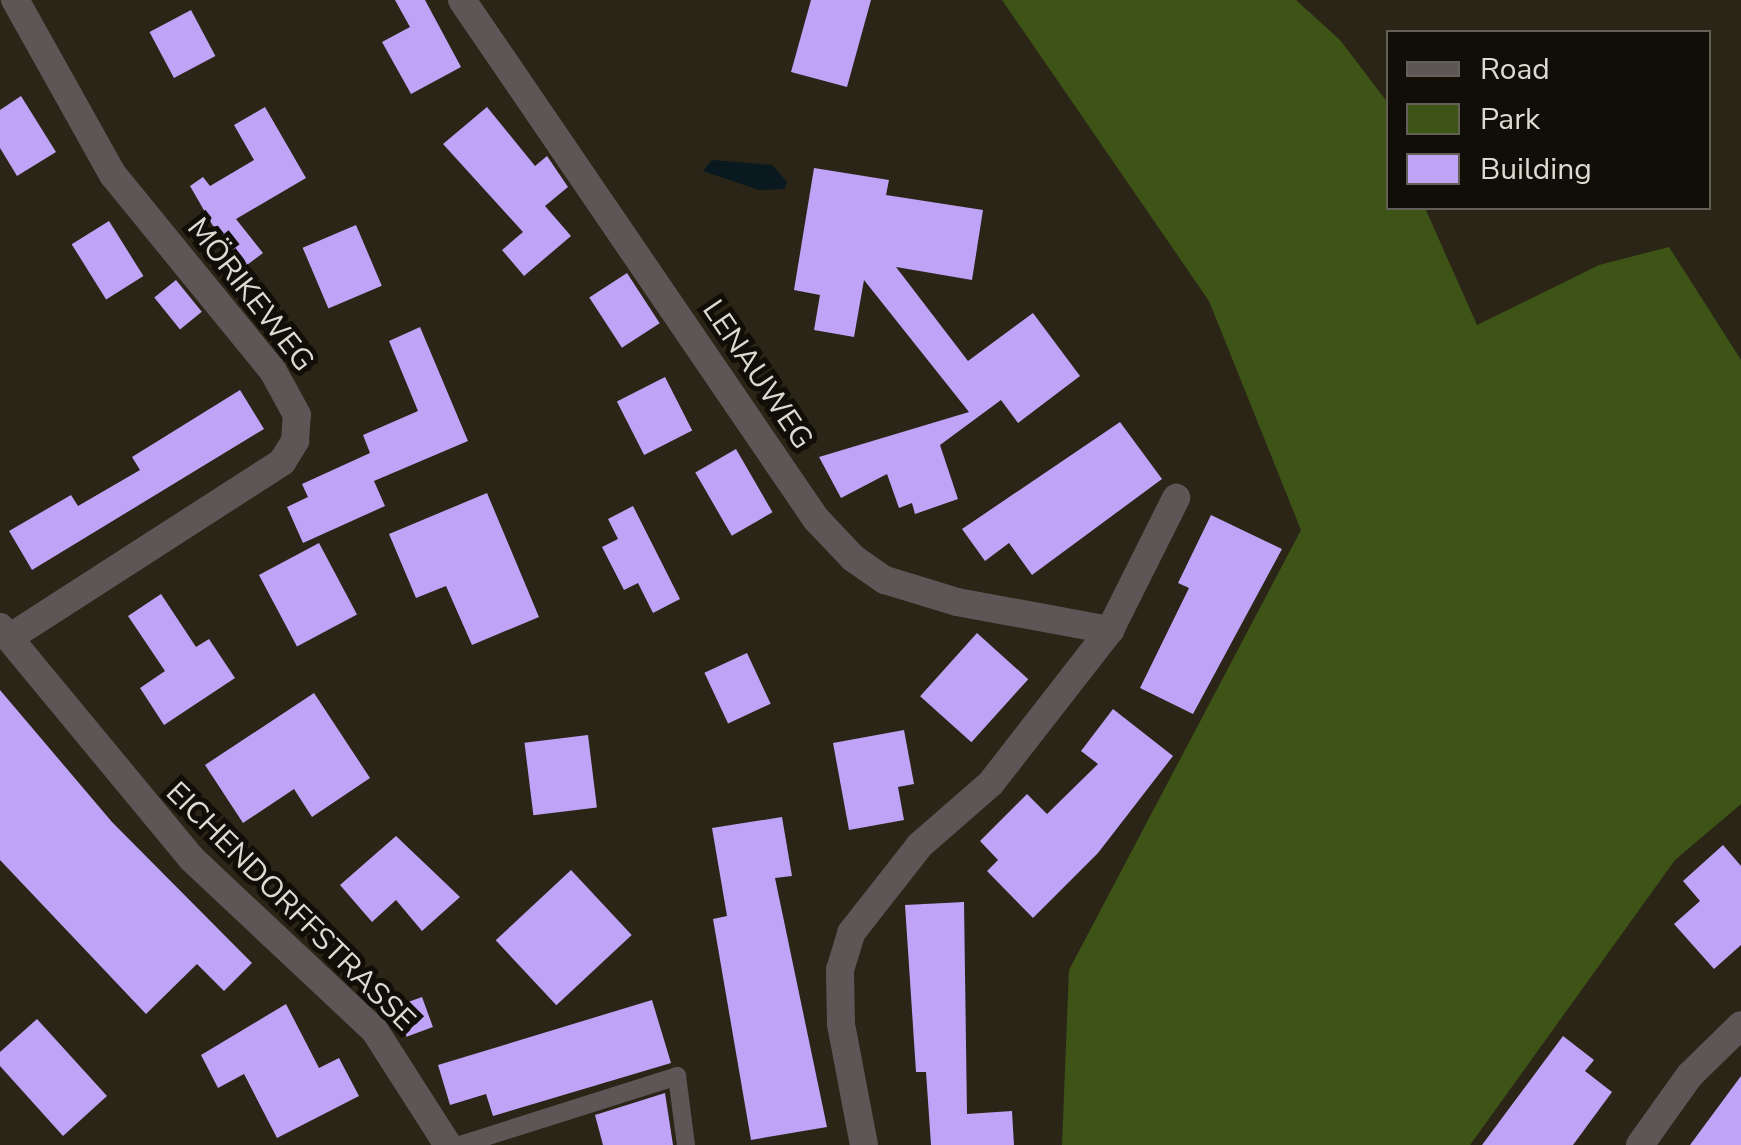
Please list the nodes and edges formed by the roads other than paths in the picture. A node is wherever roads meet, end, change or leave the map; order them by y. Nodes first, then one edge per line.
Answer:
1 (15, 0) edge
2 (462, 0) edge
3 (1176, 498) dead end
4 (1110, 630) junction
5 (4, 633) edge
6 (1741, 1026) edge
7 (448, 1145) edge
8 (460, 1145) edge
9 (686, 1145) edge
10 (864, 1145) edge
11 (1640, 1145) edge

1 - 5 street, MÖRIKEWEG
2 - 4 street, LENAUWEG
3 - 4 street
4 - 10 street
5 - 7 street, EICHENDORFFSTRASSE
6 - 11 street
8 - 9 lane

